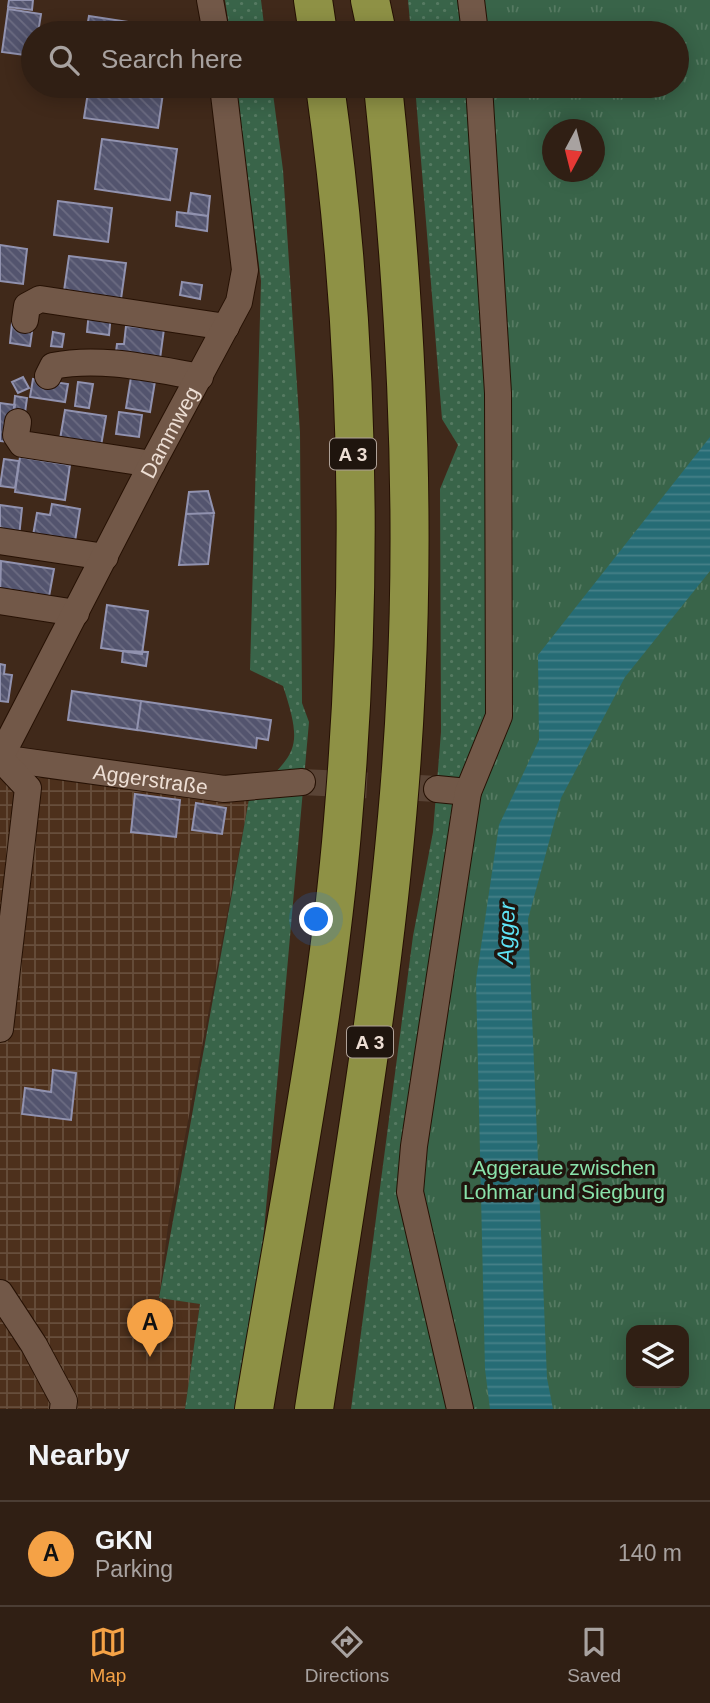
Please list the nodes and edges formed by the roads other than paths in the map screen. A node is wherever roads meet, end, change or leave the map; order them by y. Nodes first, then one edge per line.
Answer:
1 (209, 0) edge
2 (313, 0) edge
3 (370, 0) edge
4 (471, 0) edge
5 (213, 21) edge
6 (316, 21) edge
7 (374, 21) edge
8 (474, 21) edge
9 (224, 98) edge
10 (326, 98) edge
11 (384, 98) edge
12 (480, 98) edge
13 (26, 320) dead end
14 (226, 327) junction
15 (48, 376) dead end
16 (200, 377) junction
17 (18, 422) dead end
18 (152, 464) junction
19 (0, 541) edge
20 (105, 557) junction
21 (0, 601) edge
22 (76, 613) junction
23 (0, 758) edge
24 (302, 782) tunnel mouth
25 (437, 789) tunnel mouth
26 (468, 792) junction
27 (0, 1028) edge
28 (0, 1293) edge
29 (63, 1409) edge
30 (254, 1409) edge
31 (314, 1409) edge
32 (460, 1409) edge

1 - 5 street
2 - 6 highway
3 - 7 highway
4 - 8 street
9 - 14 street, Dammweg
10 - 30 highway, A 3
11 - 31 highway, A 3
12 - 26 street
13 - 14 street
14 - 16 street, Dammweg
15 - 16 street
16 - 18 street, Dammweg
17 - 18 street
18 - 20 street, Dammweg
19 - 20 street
20 - 22 street, Dammweg
21 - 22 street
22 - 23 street, Dammweg
23 - 24 street, Aggerstraße
23 - 27 street
25 - 26 street
26 - 32 street
28 - 29 street

